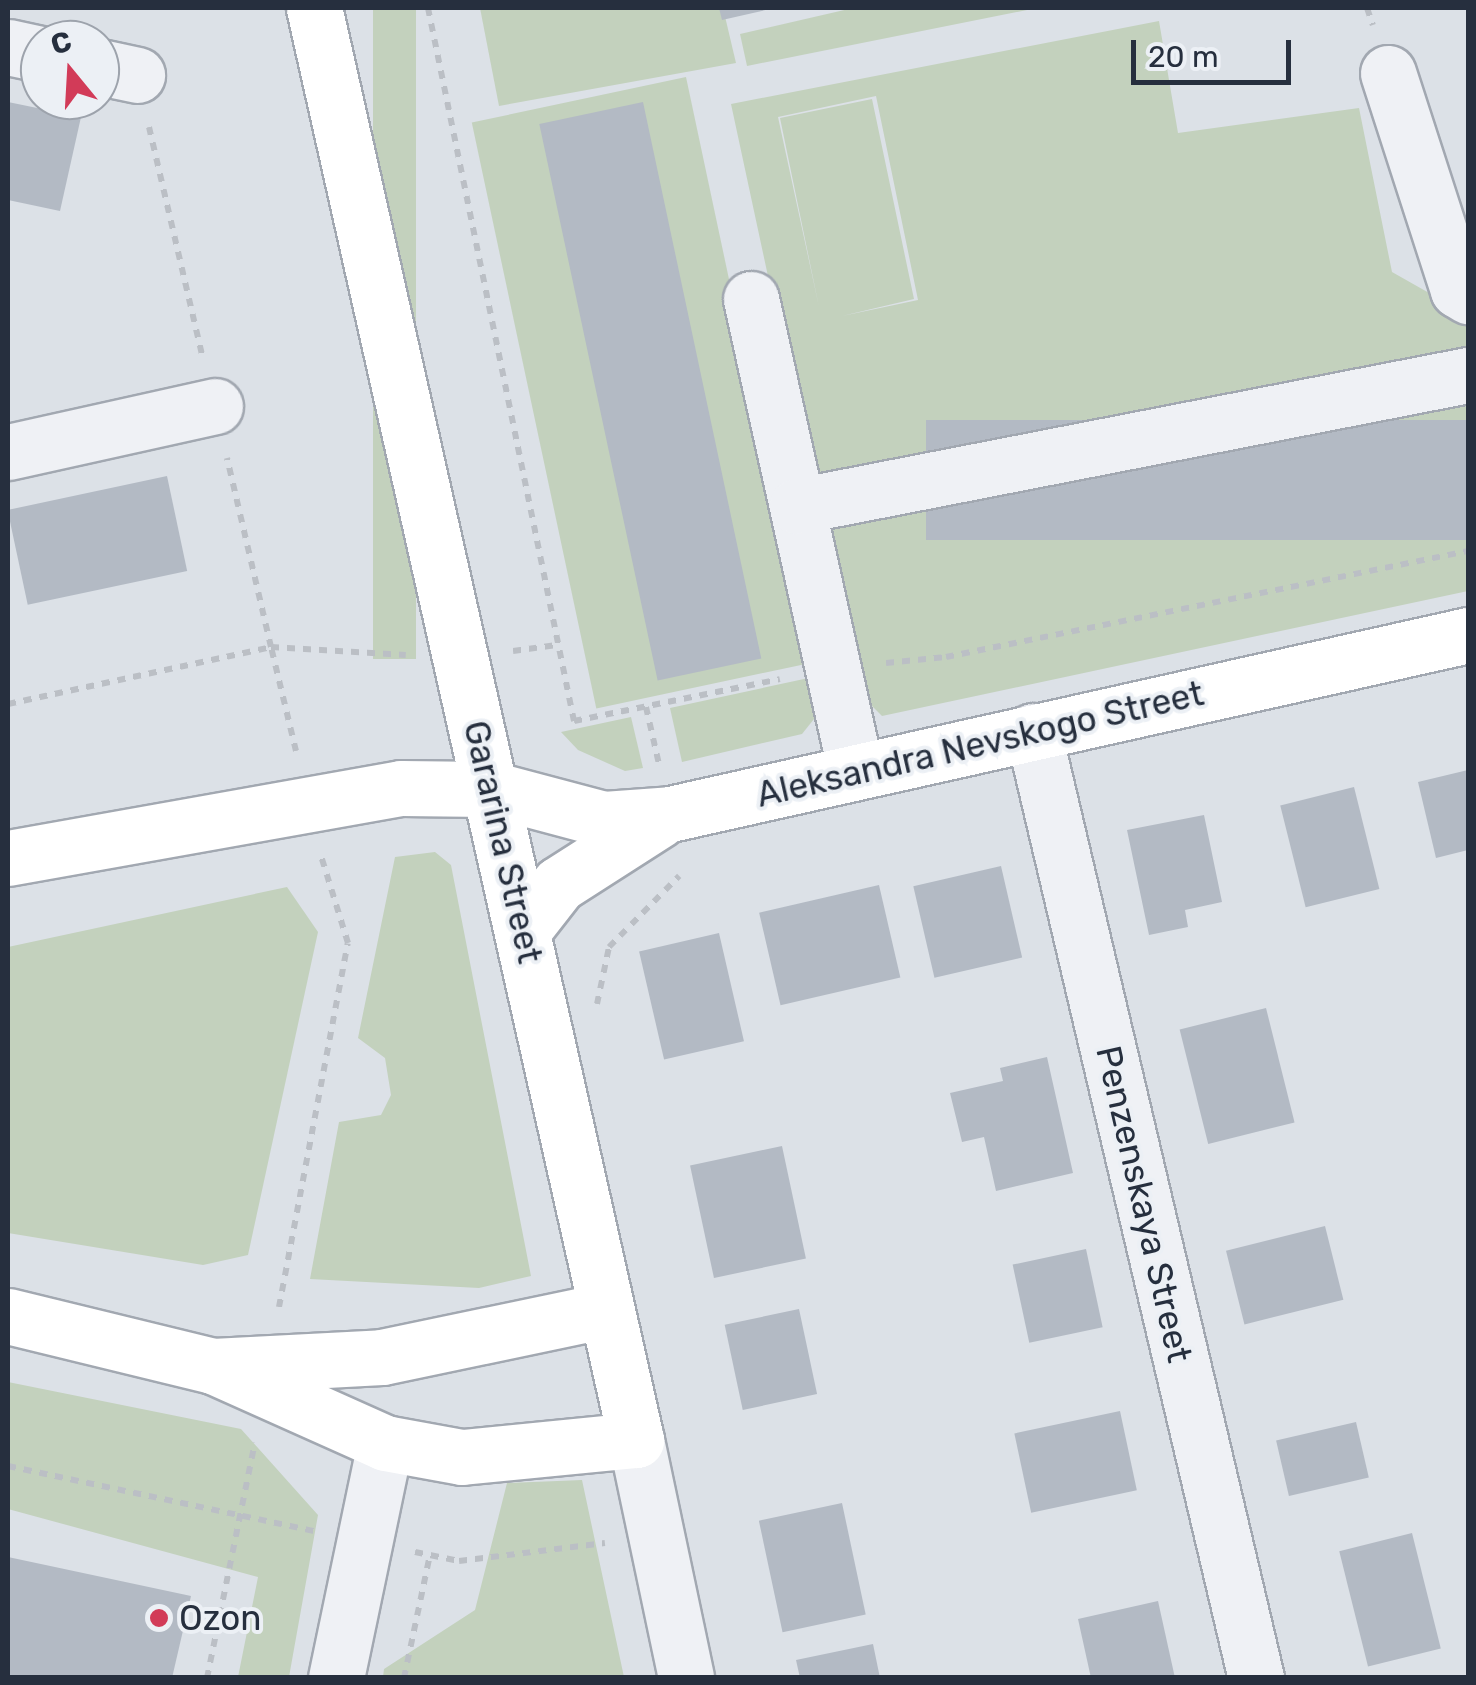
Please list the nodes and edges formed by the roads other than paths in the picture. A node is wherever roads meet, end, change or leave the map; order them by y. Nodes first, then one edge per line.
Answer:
1 (314, 8) edge
2 (1388, 73) dead end
3 (1468, 296) edge
4 (750, 299) dead end
5 (1468, 374) edge
6 (214, 406) road end
7 (8, 452) edge
8 (797, 506) junction
9 (1468, 635) edge
10 (1032, 731) junction
11 (856, 771) junction
12 (492, 788) junction
13 (670, 814) junction
14 (8, 858) edge
15 (522, 930) junction
16 (606, 1310) junction
17 (8, 1316) edge
18 (268, 1378) junction
19 (636, 1440) junction
20 (385, 1444) junction
21 (336, 1678) edge
22 (686, 1678) edge
23 (1256, 1678) edge

1 - 12 main road, Gararina Street
2 - 3 street
4 - 8 street
5 - 8 street
6 - 7 street
8 - 11 street
9 - 10 main road, Aleksandra Nevskogo Street
10 - 11 main road, Aleksandra Nevskogo Street
10 - 23 street, Penzenskaya Street
11 - 13 main road, Aleksandra Nevskogo Street
12 - 13 main road, Aleksandra Nevskogo Street
12 - 14 main road, Aleksandra Nevskogo Street
12 - 15 main road, Gararina Street
13 - 15 main road
15 - 16 main road, Gararina Street
16 - 18 main road
16 - 19 main road, Gararina Street
17 - 18 main road
18 - 20 main road
19 - 20 main road
19 - 22 street, Gararina Street
20 - 21 street

